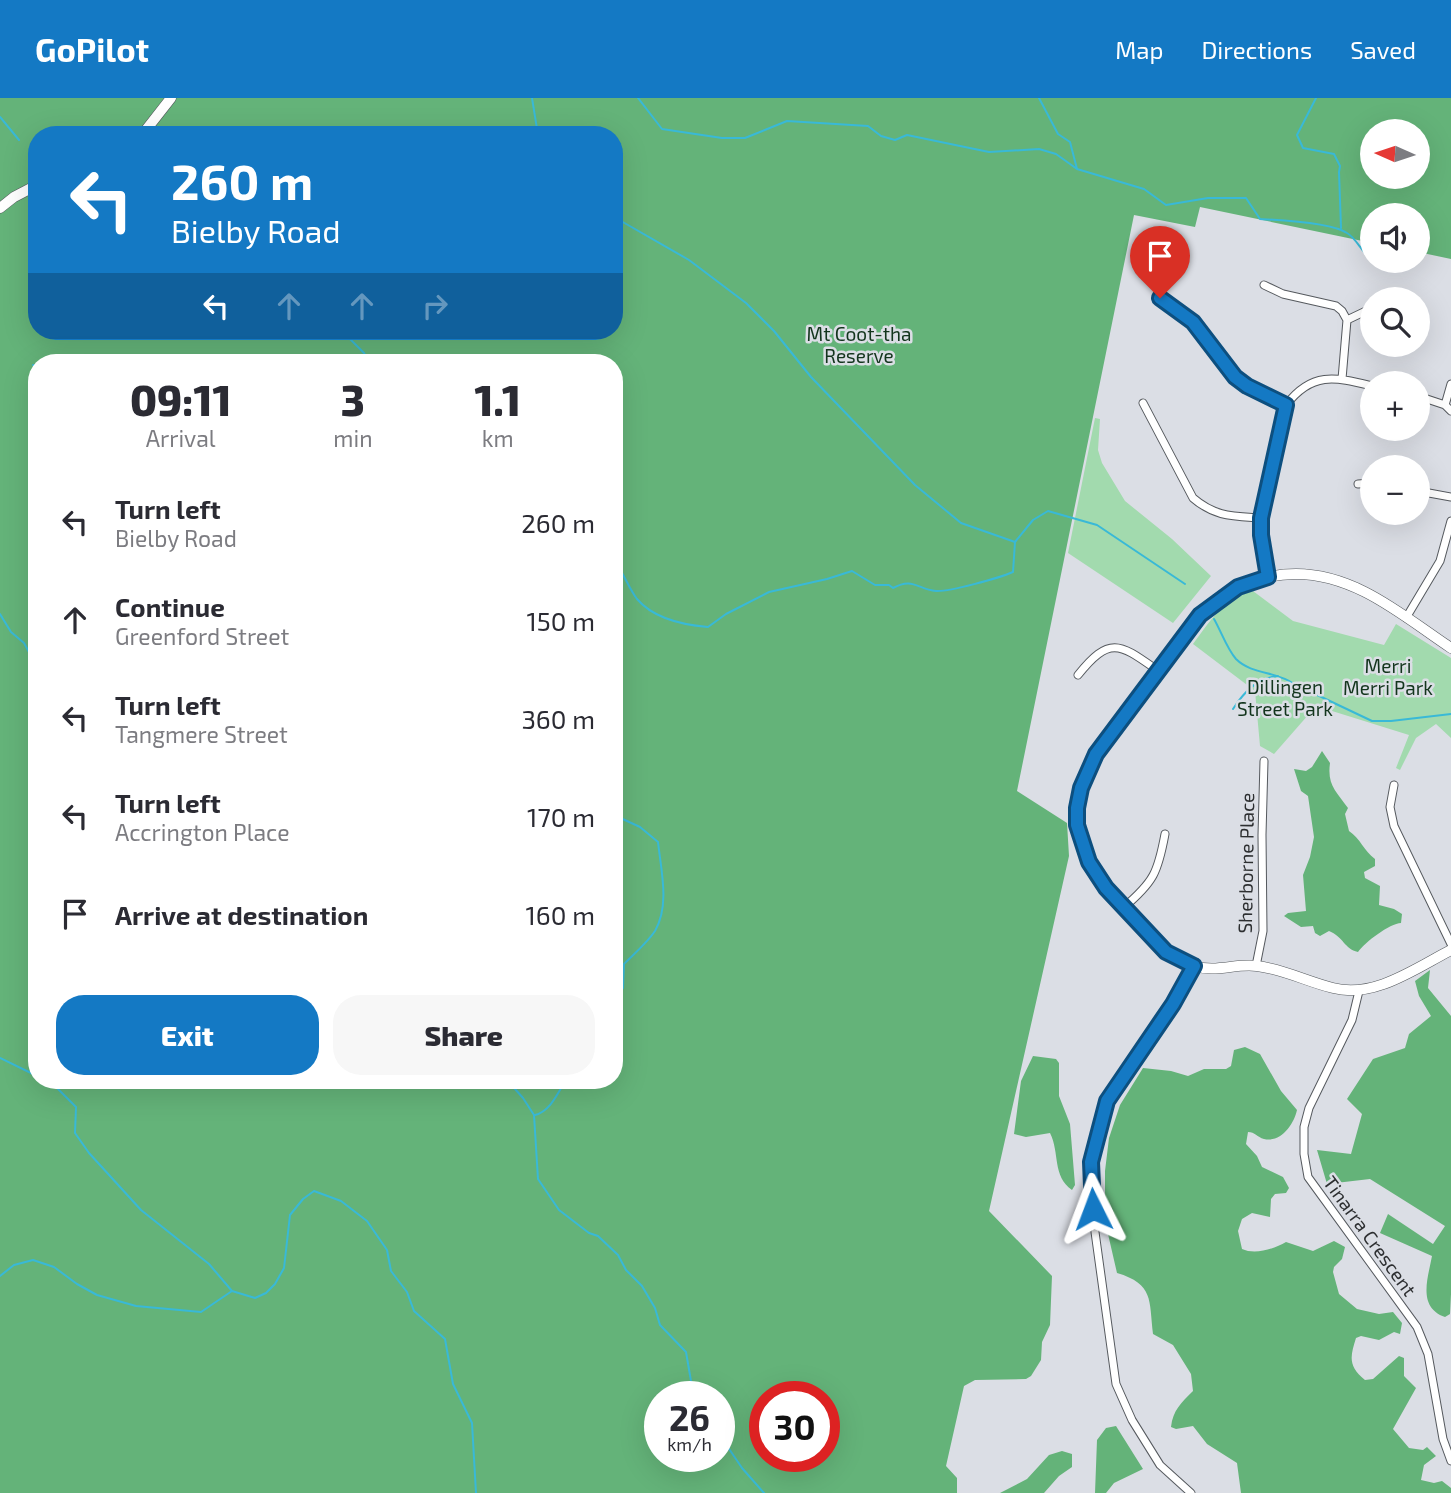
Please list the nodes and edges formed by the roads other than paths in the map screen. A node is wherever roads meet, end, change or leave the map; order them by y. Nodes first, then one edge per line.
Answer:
1 (171, 98) edge
2 (149, 126) edge
3 (28, 190) edge
4 (0, 208) edge
5 (1264, 285) dead end
6 (1160, 298) dead end
7 (1360, 314) edge
8 (1346, 320) junction
9 (1342, 379) junction
10 (1360, 383) edge
11 (1451, 384) edge
12 (1430, 401) edge
13 (1143, 403) dead end
14 (1286, 405) junction
15 (1448, 408) edge
16 (1430, 493) edge
17 (1451, 497) edge
18 (1261, 518) junction
19 (1451, 521) edge
20 (1268, 577) junction
21 (1406, 618) junction
22 (1451, 648) edge
23 (1157, 670) junction
24 (1078, 675) dead end
25 (1264, 761) dead end
26 (1394, 785) dead end
27 (1165, 834) dead end
28 (1123, 908) junction
29 (1451, 944) edge
30 (1451, 950) edge
31 (1256, 965) junction
32 (1194, 966) junction
33 (1359, 991) junction
34 (1451, 1461) edge
35 (1191, 1493) edge

1 - 2 street
3 - 4 street
5 - 8 street
6 - 14 street
7 - 8 street
8 - 9 street
9 - 10 street
9 - 14 street
11 - 15 street
12 - 15 street
13 - 18 street
14 - 18 street
16 - 17 street
18 - 20 street
19 - 21 street
20 - 21 street
20 - 23 street
21 - 22 street
23 - 24 street
23 - 28 street
25 - 31 street, Sherborne Place
26 - 29 street
27 - 28 street
28 - 32 street
30 - 33 street
31 - 32 street
31 - 33 street
32 - 35 street
33 - 34 street, Tinarra Crescent

